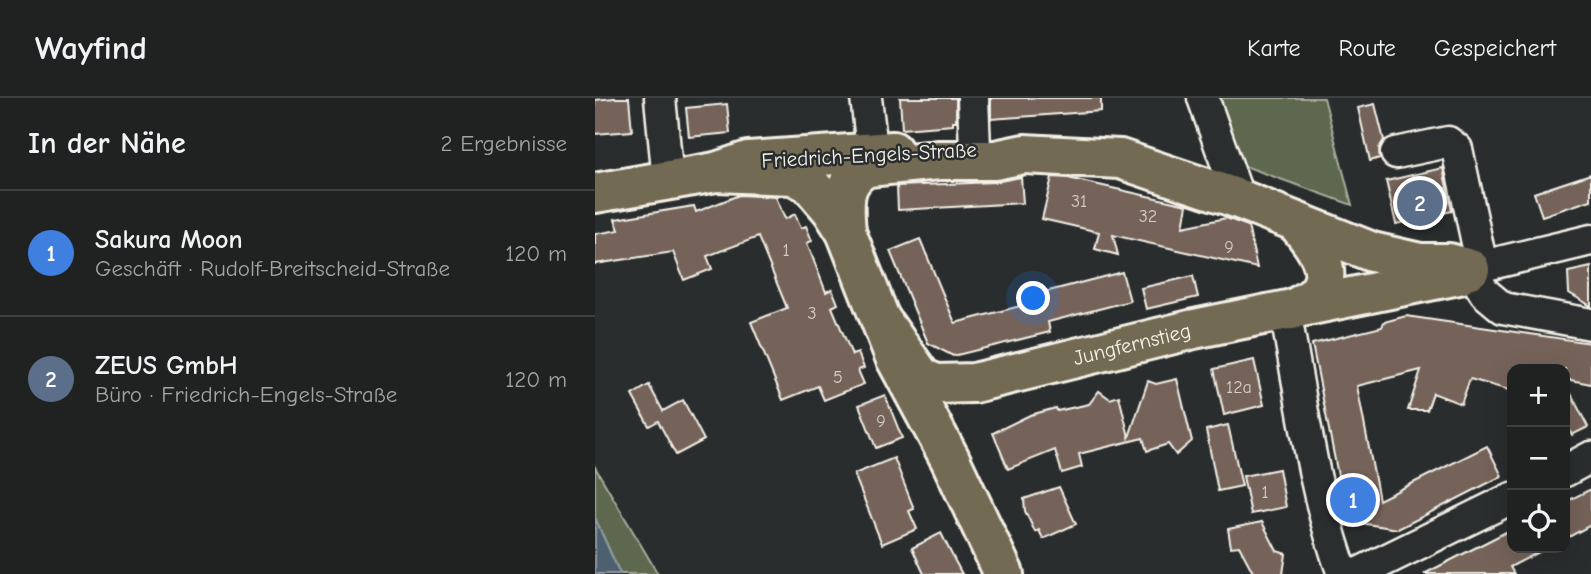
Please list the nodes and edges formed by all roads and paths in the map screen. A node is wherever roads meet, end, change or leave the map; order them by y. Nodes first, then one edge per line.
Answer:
1 (660, 98) edge
2 (866, 98) edge
3 (973, 98) edge
4 (1203, 98) edge
5 (975, 149) junction
6 (1396, 153) dead end
7 (1024, 154) junction
8 (874, 158) junction
9 (716, 172) junction
10 (668, 180) junction
11 (595, 193) edge
12 (1239, 199) junction
13 (1296, 222) junction
14 (846, 232) junction
15 (1591, 240) edge
16 (1476, 267) junction
17 (1289, 310) junction
18 (881, 320) junction
19 (1591, 324) edge
20 (974, 383) junction
21 (1591, 457) edge
22 (950, 459) junction
23 (1570, 468) edge
24 (1507, 501) edge
25 (1414, 561) edge
26 (1004, 574) edge
27 (1343, 574) edge
28 (1357, 574) edge

1 - 10 street
2 - 8 street
3 - 5 street
4 - 12 street
5 - 7 main road, Friedrich-Engels-Straße
5 - 8 main road, Friedrich-Engels-Straße
6 - 16 street
7 - 8 main road, Friedrich-Engels-Straße
7 - 12 main road, Friedrich-Engels-Straße
8 - 9 main road, Friedrich-Engels-Straße
8 - 14 main road, Friedrich-Engels-Straße
9 - 10 main road, Friedrich-Engels-Straße
9 - 14 main road, Friedrich-Engels-Straße
10 - 11 main road, Friedrich-Engels-Straße
12 - 13 main road
13 - 16 main road
13 - 17 main road, Jungfernstieg
14 - 18 main road
15 - 16 street, Jungfernstieg
16 - 17 main road, Jungfernstieg
16 - 19 street
17 - 20 main road, Jungfernstieg
17 - 27 street
18 - 20 main road, Jungfernstieg
18 - 22 main road
20 - 22 main road
21 - 23 street
22 - 26 main road
24 - 25 street
25 - 28 street

